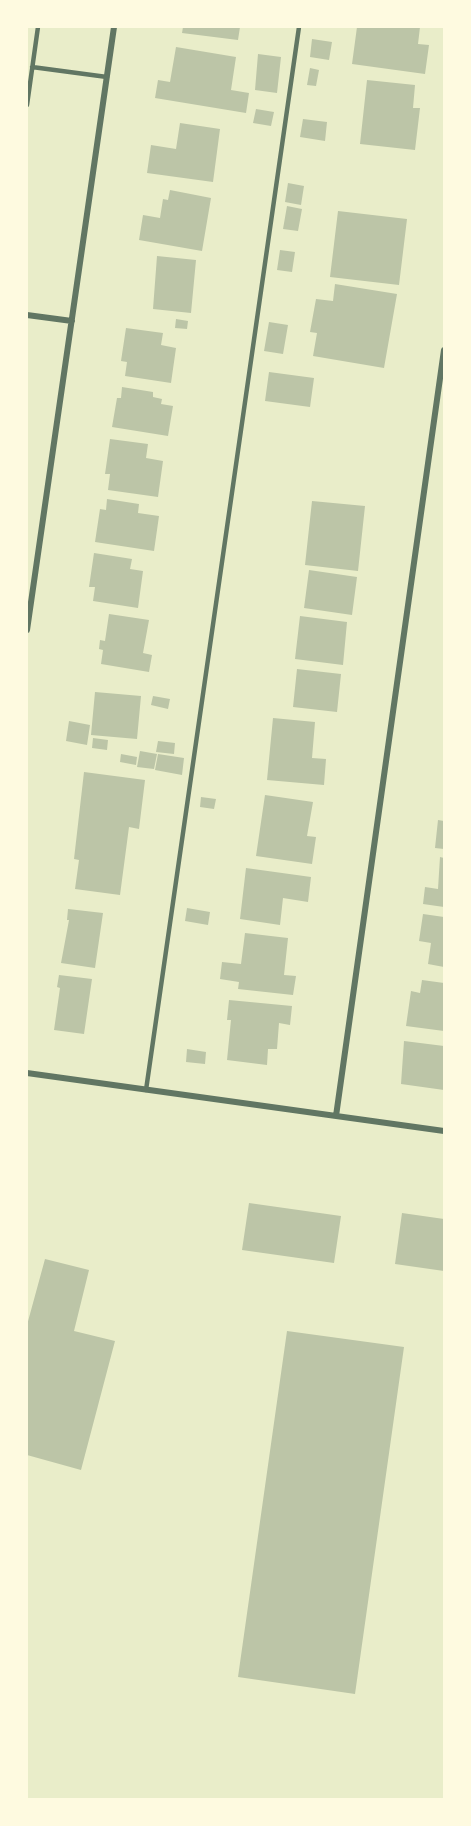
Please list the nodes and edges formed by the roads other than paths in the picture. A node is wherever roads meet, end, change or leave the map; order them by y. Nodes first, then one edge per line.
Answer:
1 (38, 27) edge
2 (114, 27) edge
3 (299, 27) edge
4 (32, 67) junction
5 (107, 76) junction
6 (27, 105) edge
7 (27, 315) edge
8 (72, 321) junction
9 (444, 350) edge
10 (27, 573) edge
11 (35, 574) junction
12 (27, 630) edge
13 (27, 1073) edge
14 (146, 1090) junction
15 (336, 1116) junction
16 (444, 1131) edge

1 - 4 lane
2 - 5 street
3 - 14 lane
4 - 5 lane
4 - 6 lane
5 - 8 street
7 - 8 street
8 - 11 street
9 - 15 street
10 - 11 lane
11 - 12 street
13 - 14 street
14 - 15 street
15 - 16 street

